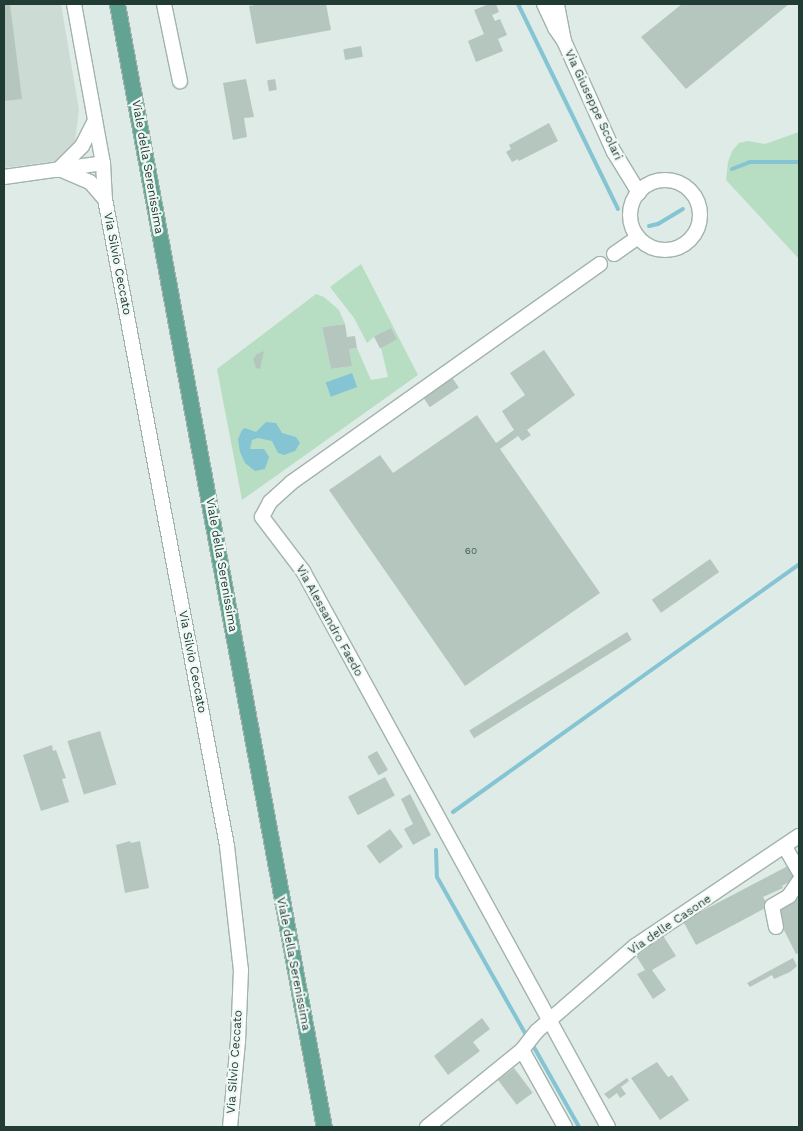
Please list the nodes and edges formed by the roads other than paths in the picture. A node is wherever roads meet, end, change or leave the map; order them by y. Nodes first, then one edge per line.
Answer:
1 (74, 4) edge
2 (117, 4) edge
3 (164, 4) edge
4 (168, 4) edge
5 (544, 4) edge
6 (560, 7) edge
7 (168, 21) junction
8 (564, 41) junction
9 (180, 81) dead end
10 (95, 120) junction
11 (103, 163) junction
12 (58, 170) junction
13 (4, 177) edge
14 (639, 193) junction
15 (105, 200) junction
16 (638, 237) junction
17 (614, 254) dead end
18 (600, 264) dead end
19 (799, 836) edge
20 (785, 847) junction
21 (799, 871) edge
22 (799, 881) edge
23 (776, 927) dead end
24 (543, 1027) junction
25 (524, 1046) junction
26 (230, 1127) edge
27 (324, 1127) edge
28 (427, 1127) edge
29 (565, 1127) edge
30 (608, 1127) edge

1 - 10 street
2 - 27 main road, Viale della Serenissima
3 - 7 street
4 - 7 street
5 - 8 street, Via Giuseppe Scolari
6 - 8 street, Via Giuseppe Scolari
7 - 9 street
8 - 14 street, Via Giuseppe Scolari
10 - 11 street
10 - 12 street
11 - 12 street
11 - 15 street, Via Silvio Ceccato
12 - 13 street
12 - 15 street
14 - 16 street
14 - 16 street
15 - 26 street, Via Silvio Ceccato
16 - 17 street
18 - 24 street, Via Alessandro Faedo
19 - 20 street, Via delle Casone
20 - 21 street
20 - 24 street, Via delle Casone
22 - 23 street
24 - 25 street, Via delle Casone
24 - 30 street
25 - 28 street, Via delle Casone
25 - 29 street

